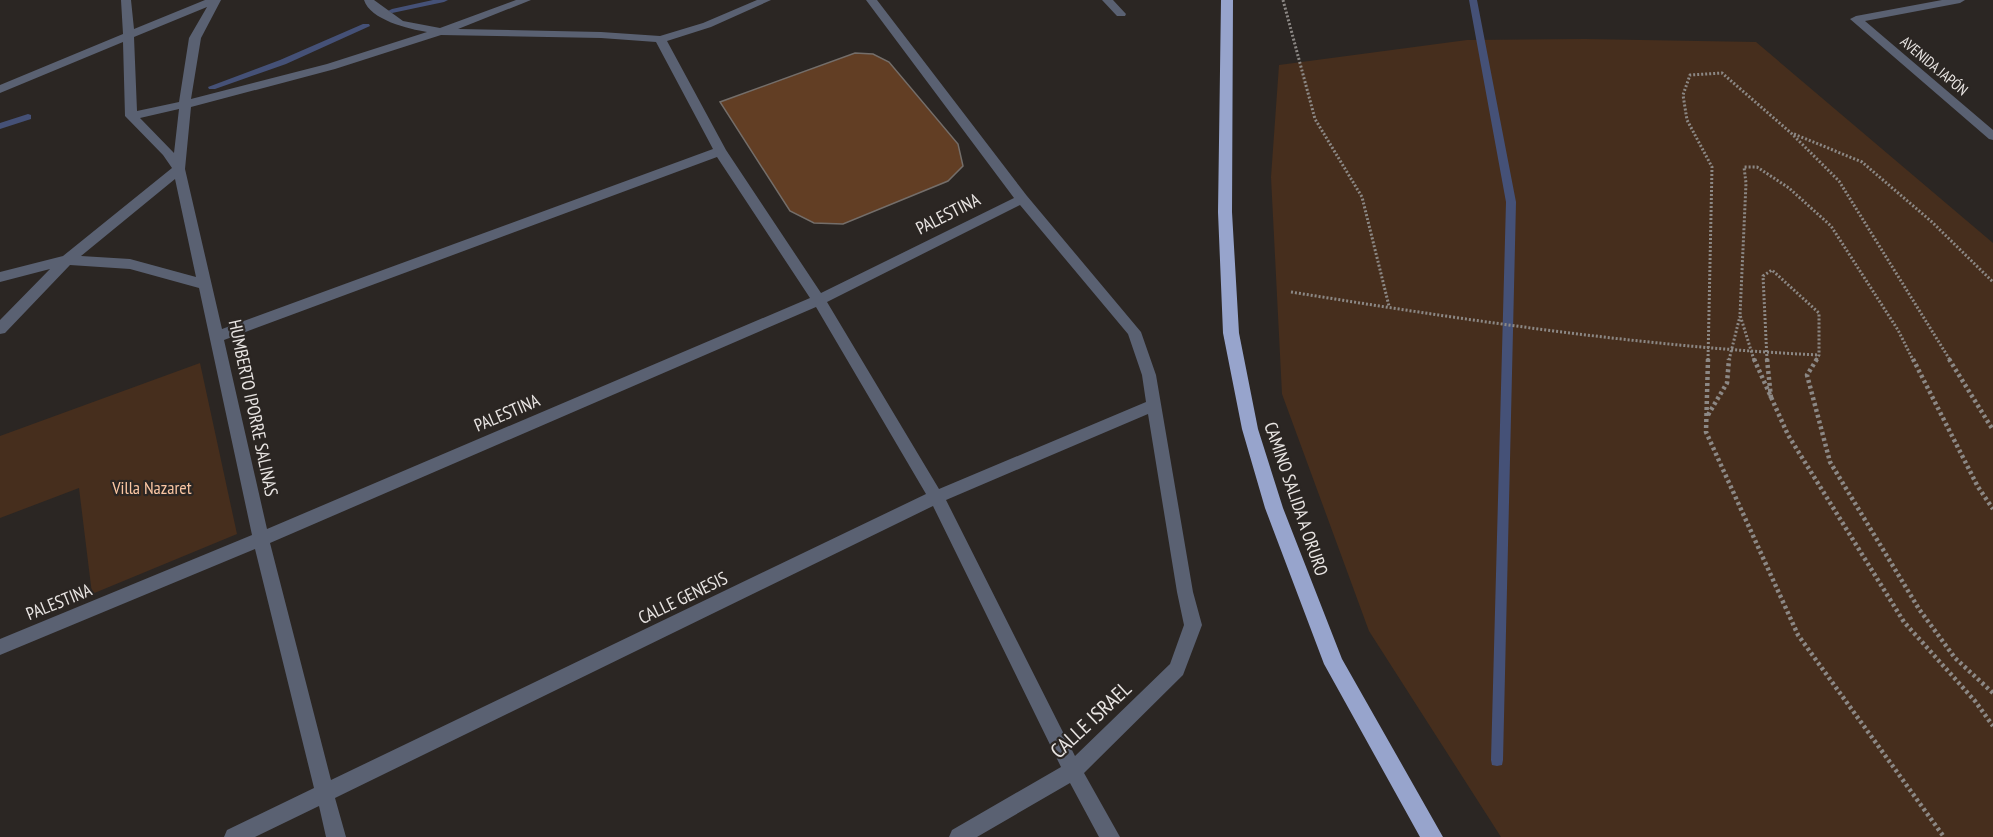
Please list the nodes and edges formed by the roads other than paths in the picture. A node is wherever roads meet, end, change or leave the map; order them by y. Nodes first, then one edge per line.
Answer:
1 (126, 0) edge
2 (215, 0) edge
3 (369, 0) edge
4 (526, 0) edge
5 (766, 0) edge
6 (871, 0) edge
7 (1107, 0) edge
8 (1227, 0) edge
9 (1960, 0) edge
10 (1121, 14) dead end
11 (441, 32) junction
12 (130, 34) junction
13 (660, 39) junction
14 (0, 89) edge
15 (185, 105) junction
16 (131, 116) junction
17 (1993, 136) edge
18 (720, 151) junction
19 (178, 169) junction
20 (1022, 199) junction
21 (68, 260) junction
22 (0, 277) edge
23 (206, 285) junction
24 (819, 300) junction
25 (0, 329) edge
26 (218, 336) junction
27 (1154, 405) junction
28 (936, 497) junction
29 (261, 539) junction
30 (0, 647) edge
31 (1073, 771) junction
32 (324, 792) junction
33 (234, 837) edge
34 (336, 837) edge
35 (960, 837) edge
36 (1110, 837) edge
37 (1432, 837) edge

1 - 12 street
2 - 12 street
2 - 15 street
3 - 11 street
4 - 11 street
5 - 13 street
6 - 20 street, CALLE ISRAEL
7 - 10 street
8 - 37 highway, CAMINO SALIDA A ORURO
9 - 17 street, AVENIDA JAPÓN
11 - 13 street
11 - 15 street
12 - 14 street
12 - 16 street
13 - 18 street
15 - 16 street
15 - 19 street
16 - 19 street, HUMBERTO IPORRE SALINAS
18 - 24 street
18 - 26 street
19 - 21 street
19 - 23 street, HUMBERTO IPORRE SALINAS
20 - 24 street, PALESTINA
20 - 27 street, CALLE ISRAEL
21 - 22 street
21 - 23 street
21 - 25 street
23 - 26 street, HUMBERTO IPORRE SALINAS
24 - 28 street
24 - 29 street, PALESTINA
26 - 29 street, HUMBERTO IPORRE SALINAS
27 - 28 street, CALLE GENESIS
27 - 31 street, CALLE ISRAEL
28 - 31 street
28 - 32 street, CALLE GENESIS
29 - 30 street, PALESTINA
29 - 32 street, HUMBERTO IPORRE SALINAS
31 - 35 street, CALLE ISRAEL
31 - 36 street
32 - 33 street, CALLE GENESIS
32 - 34 street, HUMBERTO IPORRE SALINAS

